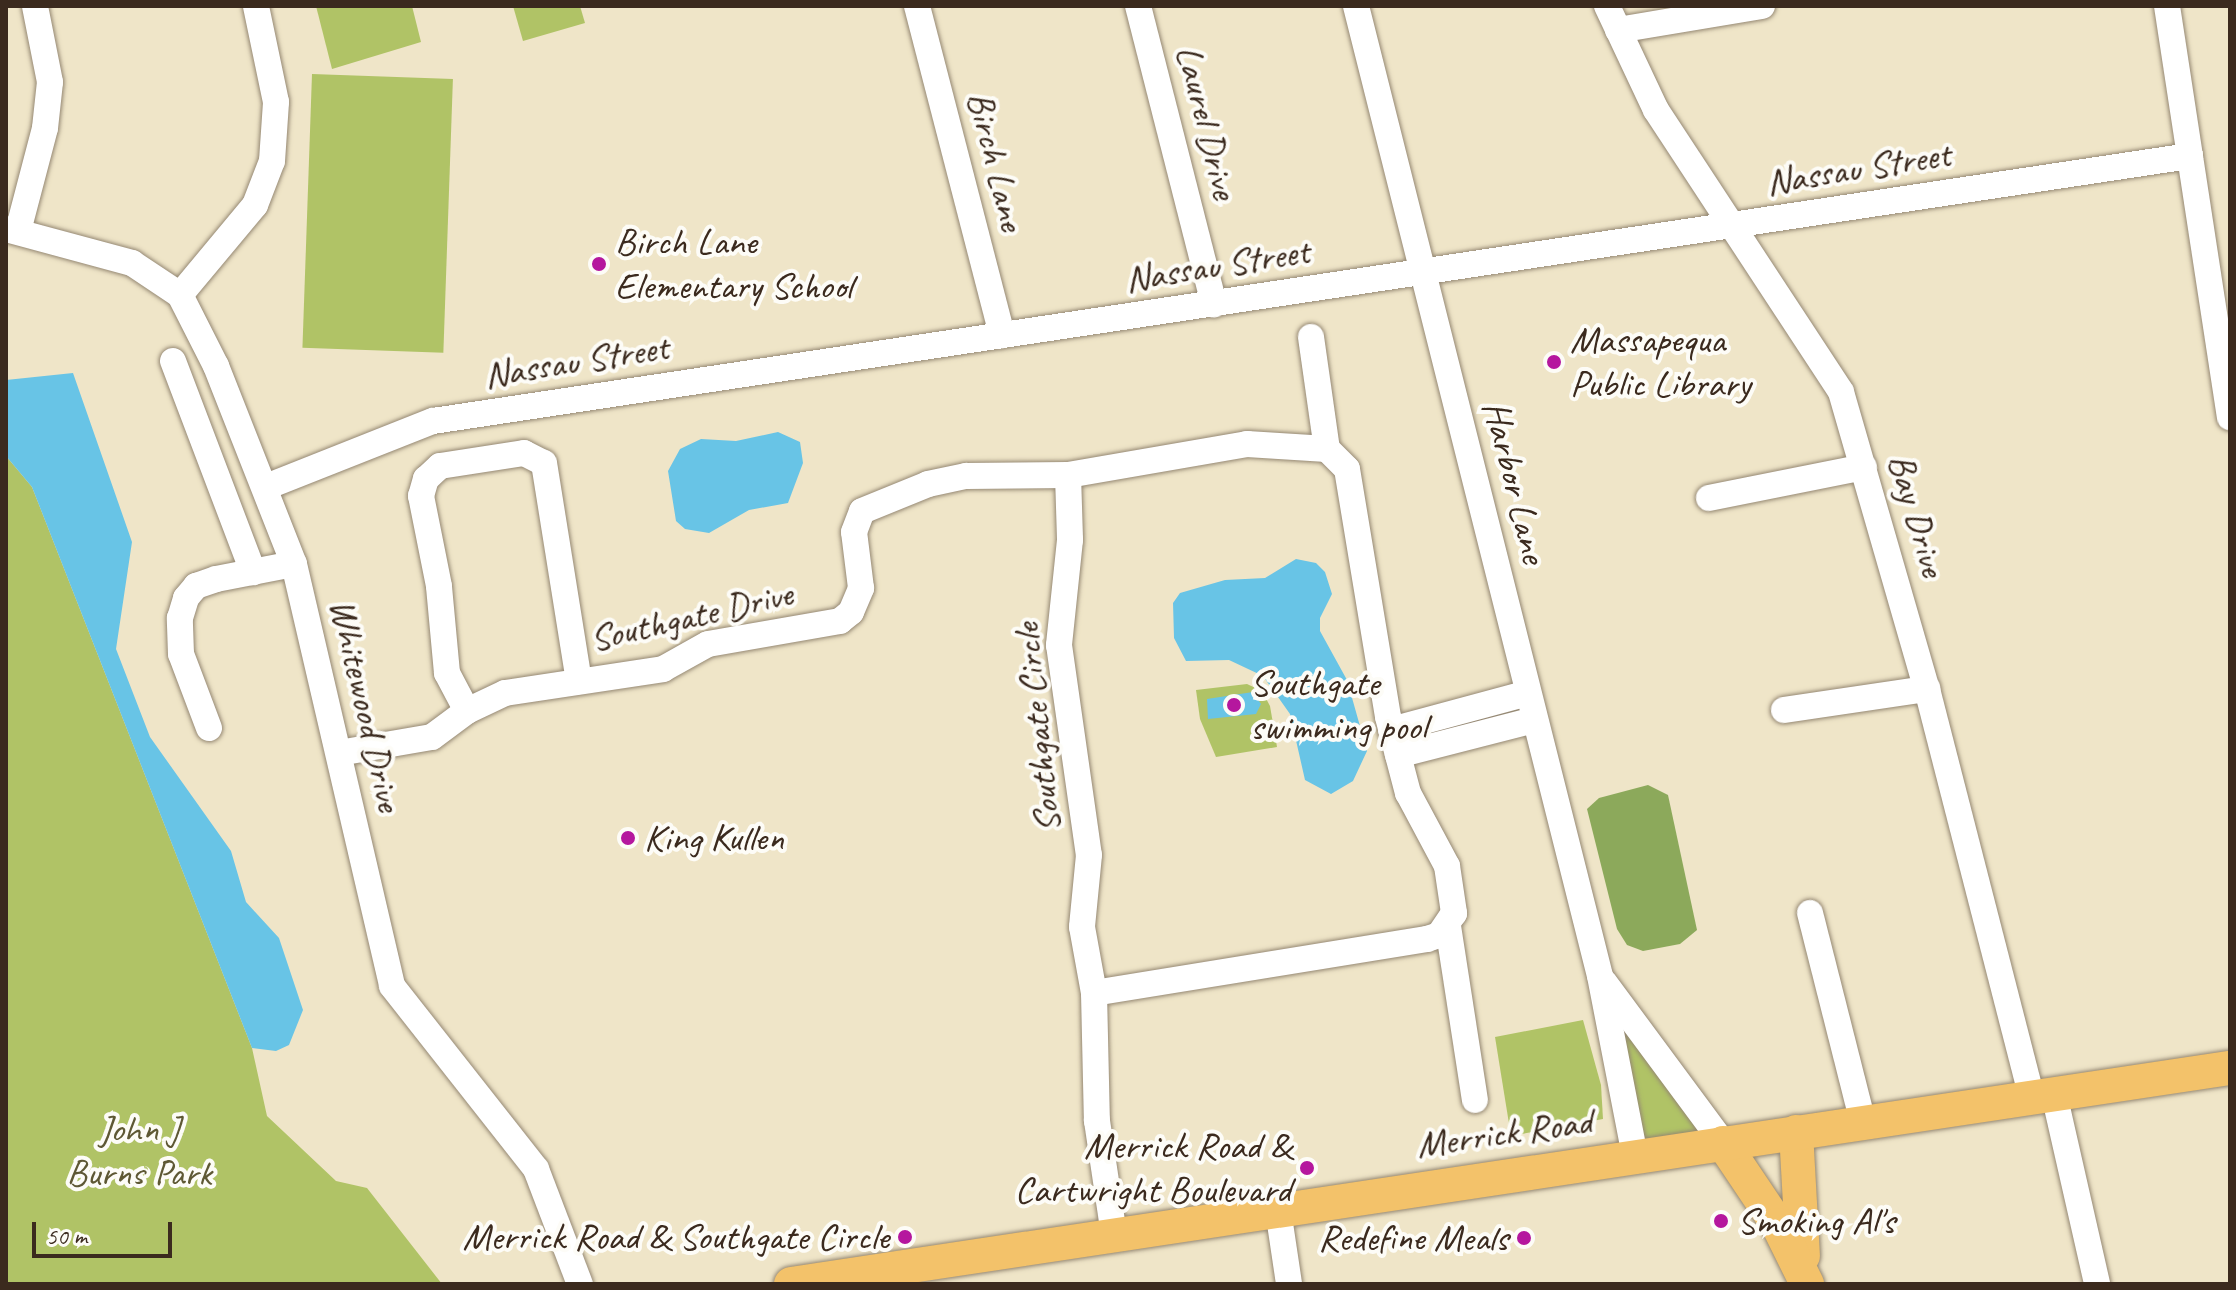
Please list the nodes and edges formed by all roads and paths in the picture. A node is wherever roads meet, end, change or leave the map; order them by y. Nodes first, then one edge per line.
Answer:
1 (35, 6) edge
2 (256, 6) edge
3 (917, 6) edge
4 (1138, 6) edge
5 (1356, 6) edge
6 (1607, 6) edge
7 (1762, 6) edge
8 (2167, 6) edge
9 (1618, 30) junction
10 (2190, 156) junction
11 (1734, 225) junction
12 (12, 230) edge
13 (1424, 272) junction
14 (180, 295) junction
15 (1214, 304) junction
16 (1002, 335) junction
17 (1311, 337) dead end
18 (173, 361) dead end
19 (2230, 417) edge
20 (1327, 449) junction
21 (1864, 467) junction
22 (1068, 475) junction
23 (266, 487) junction
24 (1709, 498) dead end
25 (294, 564) junction
26 (253, 572) junction
27 (579, 681) junction
28 (1927, 689) junction
29 (1528, 693) junction
30 (1784, 710) dead end
31 (467, 711) junction
32 (1534, 720) junction
33 (209, 728) dead end
34 (1391, 730) junction
35 (339, 753) junction
36 (1398, 755) junction
37 (1810, 913) dead end
38 (1448, 926) junction
39 (1600, 976) junction
40 (1094, 993) junction
41 (2230, 1068) edge
42 (2043, 1096) junction
43 (1475, 1100) dead end
44 (1863, 1122) junction
45 (1796, 1132) junction
46 (1723, 1143) junction
47 (1635, 1156) junction
48 (1278, 1210) junction
49 (1114, 1235) junction
50 (1806, 1278) edge
51 (580, 1284) edge
52 (791, 1284) edge
53 (1289, 1284) edge
54 (2097, 1284) edge

1 - 12 street
2 - 14 street
3 - 16 street, Birch Lane
4 - 15 street, Laurel Drive
5 - 13 street, Harbor Lane
6 - 9 street, Bay Drive
7 - 9 street
8 - 10 street
9 - 11 street, Bay Drive
10 - 11 street, Nassau Street
10 - 19 street
11 - 13 street, Nassau Street
11 - 21 street, Bay Drive
12 - 14 street, Whitewood Drive
13 - 15 street, Nassau Street
13 - 29 street, Harbor Lane
14 - 23 street, Whitewood Drive
15 - 16 street, Nassau Street
16 - 23 street, Nassau Street
17 - 20 street
18 - 26 street
20 - 22 street
20 - 34 street
21 - 24 street
21 - 28 street, Bay Drive
22 - 27 street, Southgate Drive
22 - 40 street, Southgate Circle
23 - 25 street, Whitewood Drive
25 - 26 street
25 - 35 street, Whitewood Drive
26 - 33 street
27 - 31 street, Southgate Drive
27 - 31 street
28 - 30 street
28 - 42 street, Bay Drive
29 - 32 street, Harbor Lane
29 - 34 street
31 - 35 street, Southgate Drive
32 - 36 street
32 - 39 street, Harbor Lane
34 - 36 street
35 - 51 street, Whitewood Drive
36 - 38 street
37 - 44 street
38 - 40 street
38 - 43 street
39 - 46 street, Harbor Lane
39 - 47 street, Harbor Lane
40 - 49 street, Southgate Circle
41 - 42 main road, Merrick Road
42 - 44 main road, Merrick Road
42 - 54 street, Bay Drive
44 - 45 main road, Merrick Road
45 - 46 main road, Merrick Road
45 - 50 main road
46 - 47 main road, Merrick Road
46 - 50 main road
47 - 48 main road, Merrick Road
48 - 49 main road, Merrick Road
48 - 53 street
49 - 52 main road, Merrick Road

